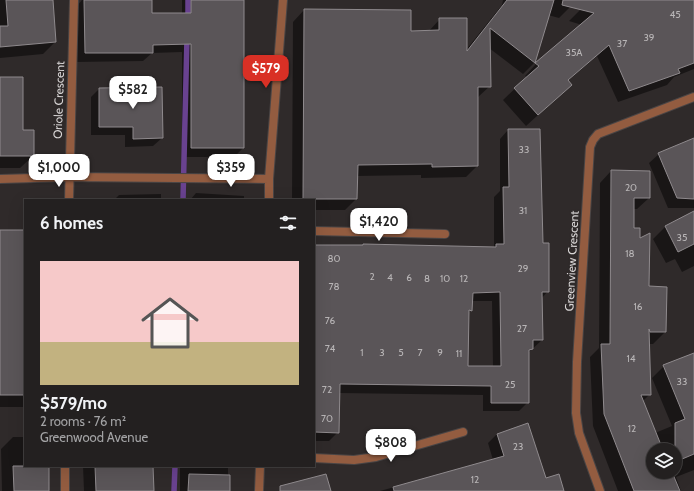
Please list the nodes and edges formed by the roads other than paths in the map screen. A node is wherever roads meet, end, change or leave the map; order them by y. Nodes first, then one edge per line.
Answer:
1 (74, 0) edge
2 (283, 0) edge
3 (694, 97) edge
4 (69, 177) junction
5 (0, 179) edge
6 (269, 179) junction
7 (69, 199) edge
8 (269, 199) edge
9 (315, 231) edge
10 (445, 234) dead end
11 (463, 432) dead end
12 (315, 458) edge
13 (65, 467) edge
14 (260, 467) edge
15 (65, 491) edge
16 (259, 491) edge
17 (600, 491) edge

1 - 4 street, Oriole Crescent
2 - 6 street
3 - 17 street, Greenview Crescent
4 - 5 street
4 - 6 street
4 - 7 street, Oriole Crescent
6 - 8 street
9 - 10 street
11 - 12 street
13 - 15 street
14 - 16 street

